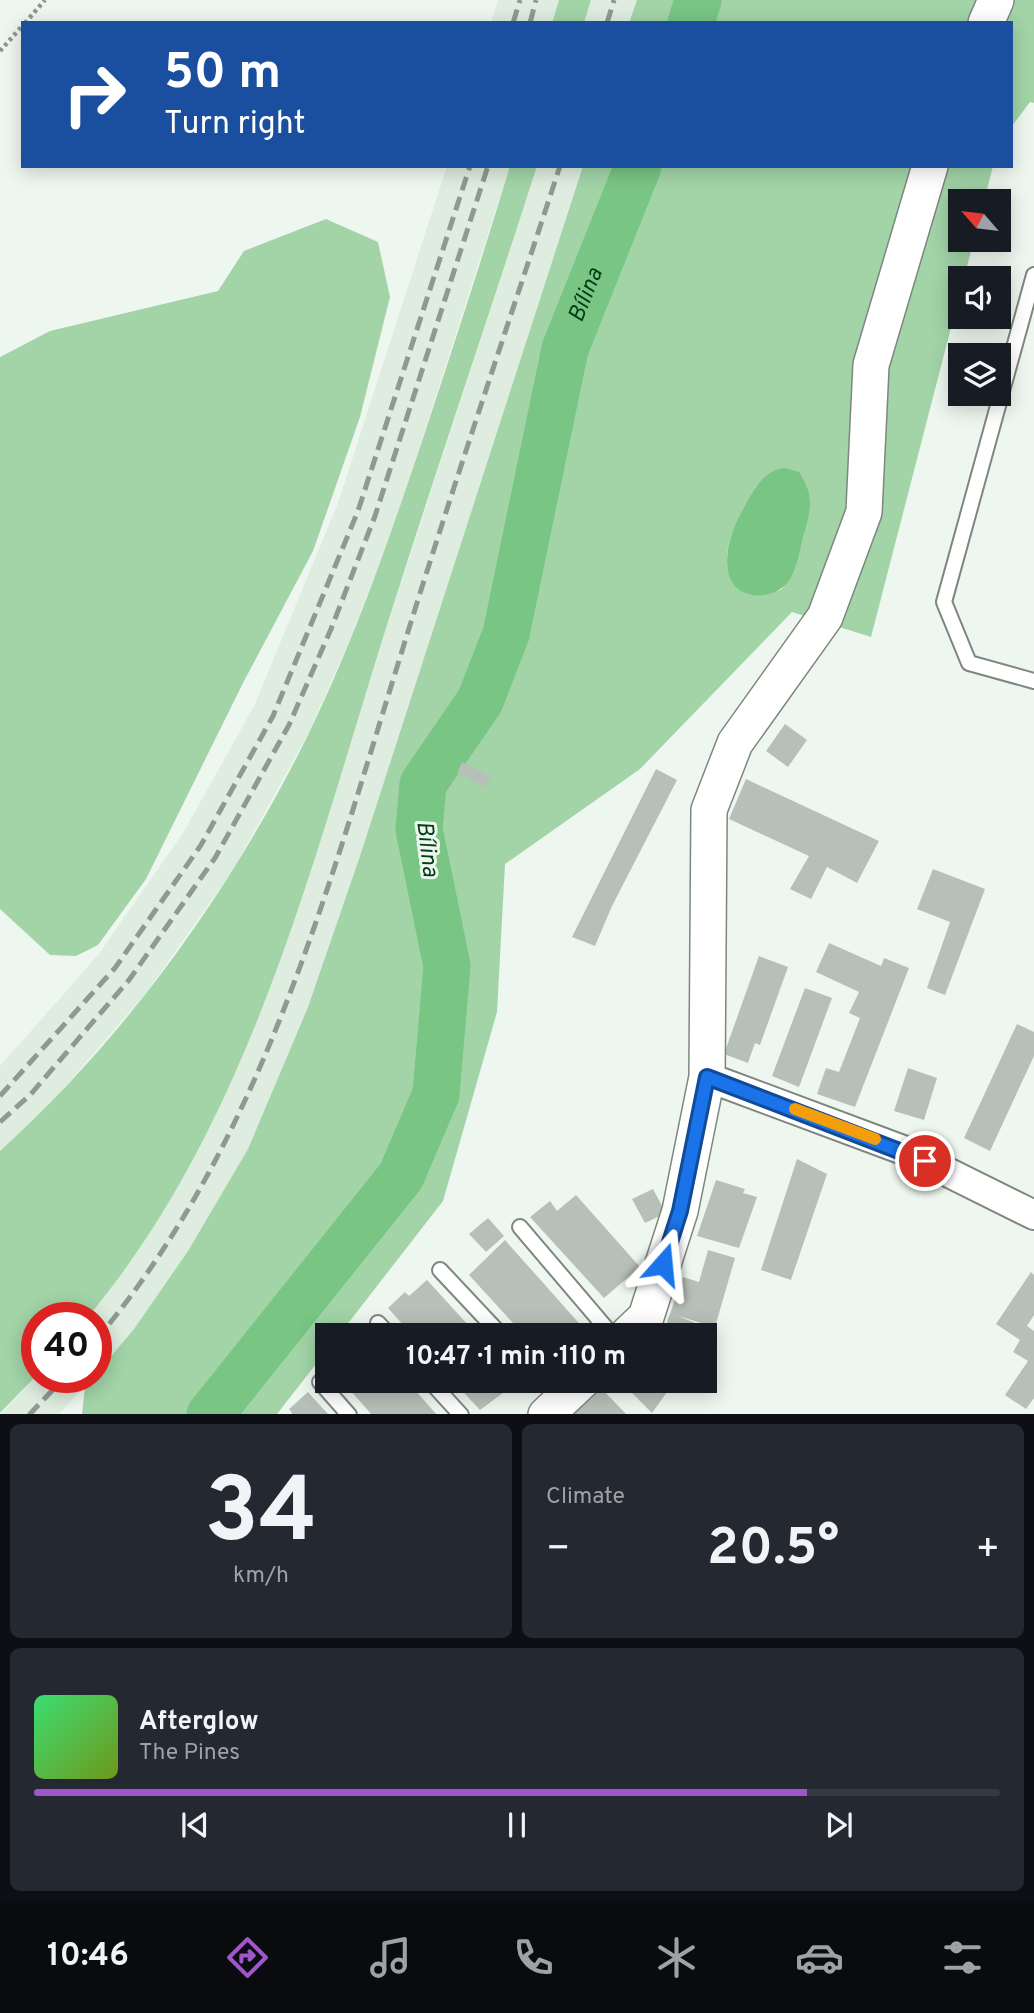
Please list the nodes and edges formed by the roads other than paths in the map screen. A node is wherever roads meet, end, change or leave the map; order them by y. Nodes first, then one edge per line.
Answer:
1 (996, 0) edge
2 (987, 21) edge
3 (929, 168) edge
4 (1034, 275) edge
5 (1034, 681) edge
6 (707, 1077) junction
7 (1034, 1215) edge
8 (520, 1227) dead end
9 (440, 1270) dead end
10 (490, 1323) edge
11 (602, 1323) edge
12 (640, 1323) edge
13 (330, 1393) edge
14 (441, 1393) edge
15 (348, 1414) edge
16 (460, 1414) edge

1 - 2 street
3 - 6 street
4 - 5 lane
6 - 7 street
6 - 12 street
8 - 11 lane
9 - 10 lane
13 - 15 lane
14 - 16 lane

